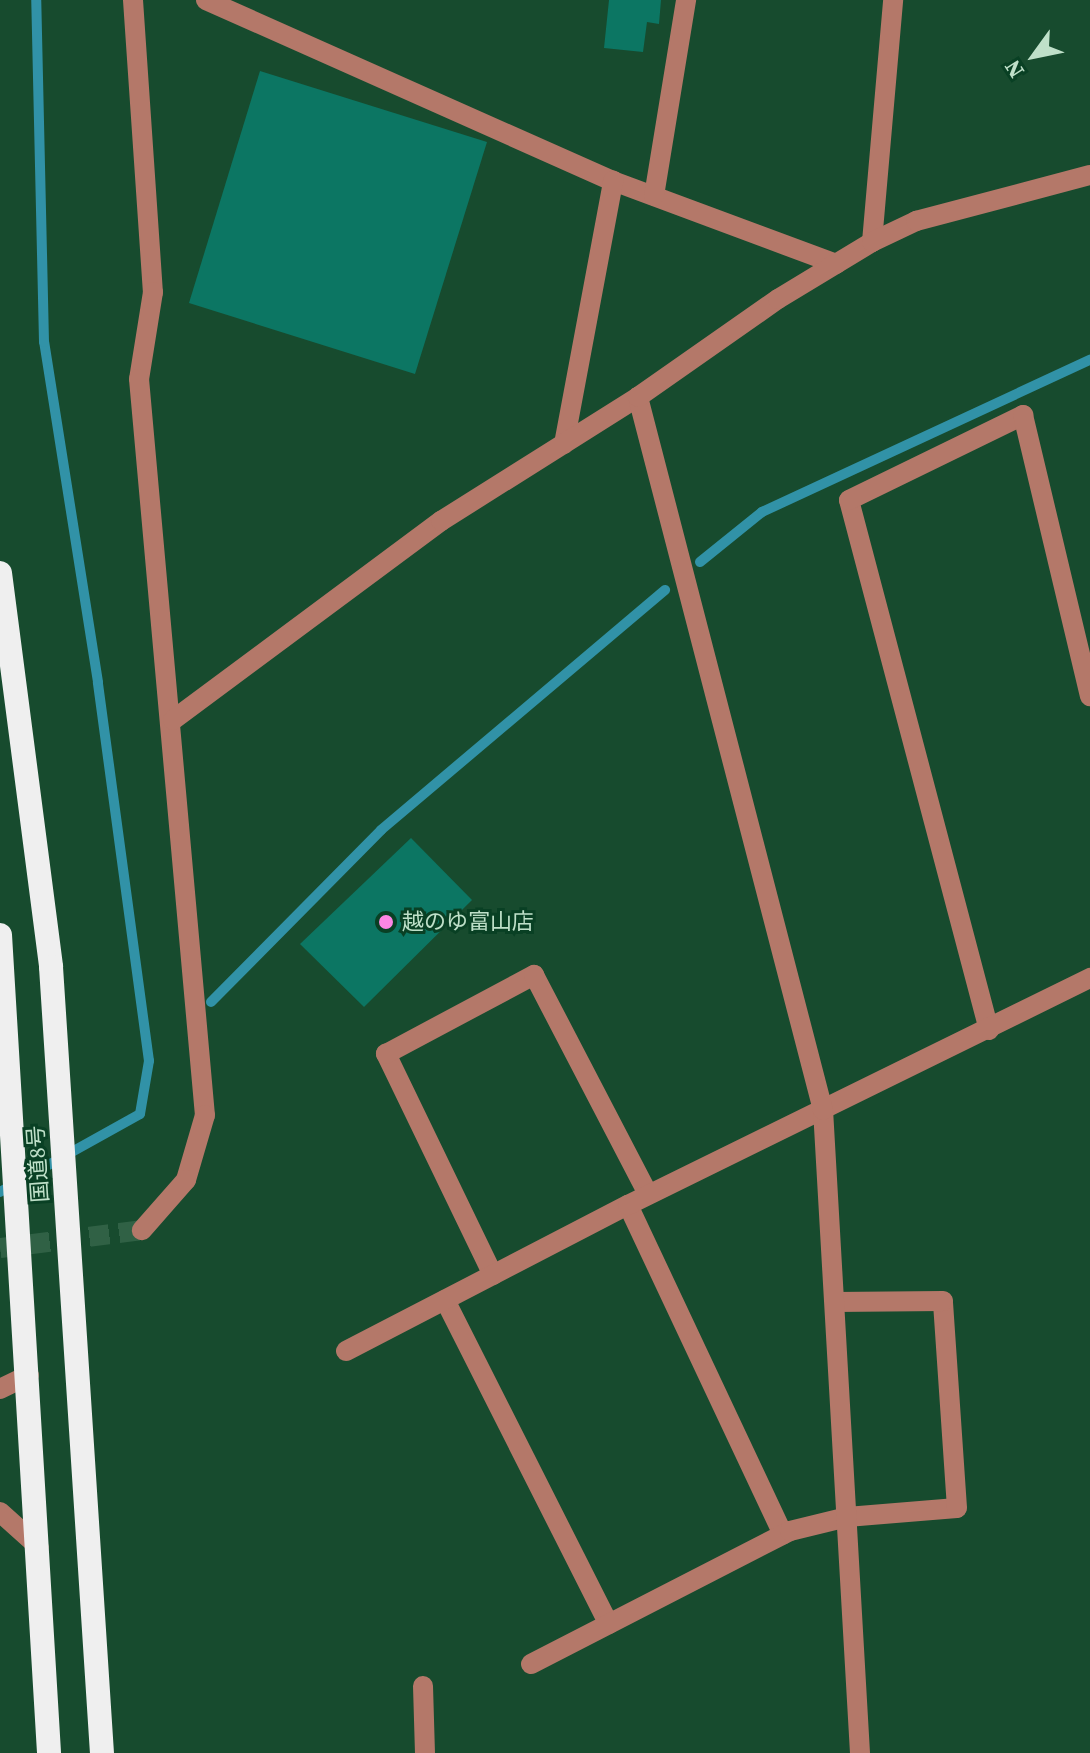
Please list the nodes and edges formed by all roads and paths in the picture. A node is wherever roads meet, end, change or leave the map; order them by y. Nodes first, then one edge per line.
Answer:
1 (133, 0) edge
2 (206, 0) edge
3 (686, 0) edge
4 (893, 0) edge
5 (1090, 175) edge
6 (613, 181) junction
7 (654, 196) junction
8 (872, 242) junction
9 (836, 264) junction
10 (638, 397) junction
11 (564, 444) junction
12 (0, 573) edge
13 (1090, 696) edge
14 (173, 720) junction
15 (0, 935) edge
16 (1090, 978) edge
17 (989, 1030) junction
18 (823, 1110) junction
19 (648, 1194) junction
20 (628, 1205) junction
21 (142, 1230) tunnel mouth
22 (493, 1275) junction
23 (445, 1300) junction
24 (835, 1302) junction
25 (346, 1351) dead end
26 (29, 1375) junction
27 (0, 1389) edge
28 (0, 1512) edge
29 (847, 1517) junction
30 (783, 1534) junction
31 (39, 1547) junction
32 (609, 1624) junction
33 (531, 1664) dead end
34 (423, 1686) dead end
35 (49, 1753) edge
36 (102, 1753) edge
37 (425, 1753) edge
38 (860, 1753) edge

1 - 14 street
2 - 6 street
3 - 7 street
4 - 8 street
5 - 8 street
6 - 7 street
6 - 11 street
7 - 9 street
8 - 9 street
9 - 10 street
10 - 11 street
10 - 18 street
11 - 14 street
12 - 36 highway, 国道8号
13 - 17 street
14 - 21 street
15 - 26 highway, 国道8号
16 - 17 street
17 - 18 street
18 - 19 street
18 - 24 street
19 - 20 street
19 - 22 street
20 - 22 street
20 - 30 street
22 - 23 street
23 - 25 street
23 - 32 street
24 - 29 street
24 - 29 street
26 - 27 street
26 - 31 highway, 国道8号
28 - 31 street
29 - 30 street
29 - 38 street
30 - 32 street
31 - 35 highway, 国道8号
32 - 33 street
34 - 37 street

